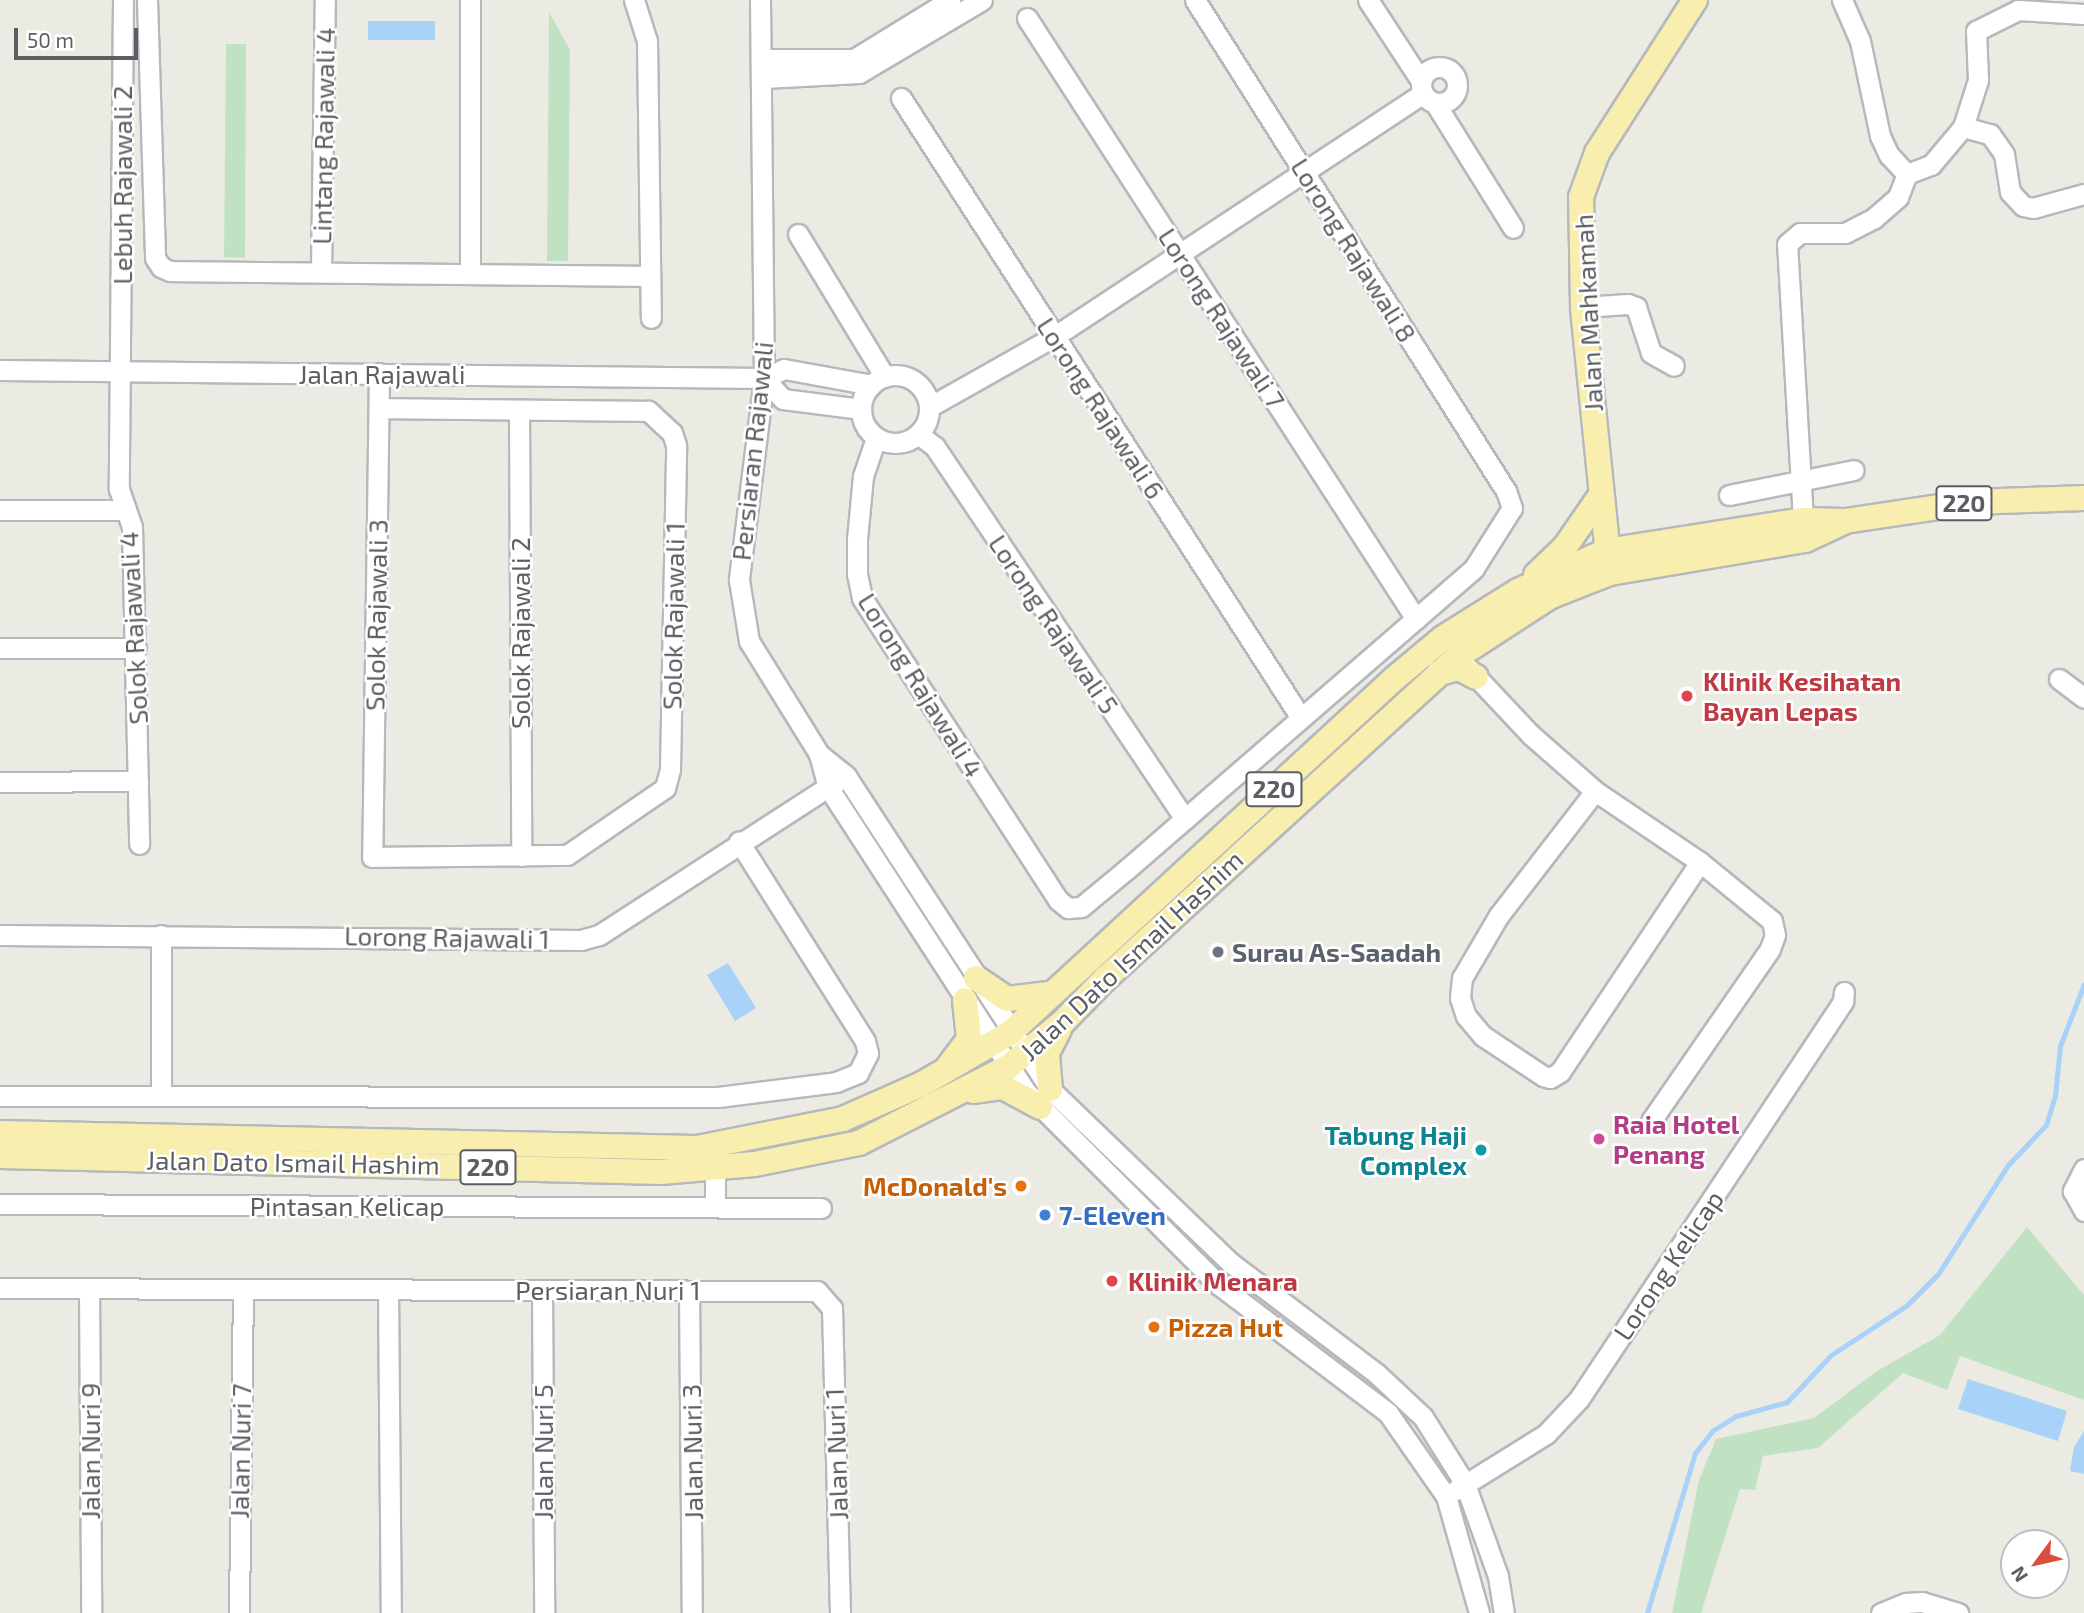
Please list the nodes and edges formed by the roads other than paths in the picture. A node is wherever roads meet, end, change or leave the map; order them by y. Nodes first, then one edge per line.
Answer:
1 (123, 0) edge
2 (147, 0) edge
3 (325, 0) edge
4 (470, 0) edge
5 (634, 0) edge
6 (760, 0) edge
7 (950, 0) edge
8 (982, 0) edge
9 (1195, 0) edge
10 (1368, 0) edge
11 (1695, 0) edge
12 (1842, 0) edge
13 (2084, 14) edge
14 (1027, 18) dead end
15 (763, 68) junction
16 (1426, 92) junction
17 (901, 97) dead end
18 (1963, 127) junction
19 (1304, 171) junction
20 (1907, 174) junction
21 (2084, 194) edge
22 (1513, 228) dead end
23 (797, 234) dead end
24 (1180, 253) junction
25 (321, 271) junction
26 (470, 274) junction
27 (647, 276) junction
28 (1583, 307) junction
29 (651, 318) dead end
30 (1055, 336) junction
31 (1674, 366) dead end
32 (0, 370) edge
33 (122, 371) junction
34 (379, 373) junction
35 (764, 378) junction
36 (878, 381) junction
37 (929, 407) junction
38 (379, 408) junction
39 (861, 409) junction
40 (519, 410) junction
41 (918, 434) junction
42 (876, 438) junction
43 (1854, 470) dead end
44 (1801, 481) junction
45 (1601, 495) junction
46 (1729, 495) dead end
47 (2084, 498) edge
48 (0, 510) edge
49 (124, 510) junction
50 (1803, 520) junction
51 (1845, 522) junction
52 (1608, 562) junction
53 (1518, 591) junction
54 (1416, 620) junction
55 (1482, 642) junction
56 (0, 648) edge
57 (136, 648) junction
58 (1446, 656) junction
59 (1476, 677) junction
60 (2059, 679) dead end
61 (2084, 698) edge
62 (1301, 718) junction
63 (819, 754) junction
64 (846, 776) junction
65 (138, 781) junction
66 (0, 782) edge
67 (828, 788) junction
68 (1595, 791) junction
69 (1185, 819) junction
70 (739, 842) junction
71 (139, 844) dead end
72 (521, 856) junction
73 (372, 857) joint
74 (1700, 862) junction
75 (0, 935) edge
76 (161, 935) junction
77 (970, 989) junction
78 (1844, 992) dead end
79 (1047, 995) junction
80 (1063, 1022) junction
81 (1009, 1050) junction
82 (943, 1073) junction
83 (962, 1093) junction
84 (0, 1096) edge
85 (161, 1097) junction
86 (1045, 1098) junction
87 (1651, 1121) dead end
88 (0, 1133) edge
89 (0, 1156) edge
90 (715, 1168) junction
91 (2084, 1169) edge
92 (0, 1204) edge
93 (715, 1207) junction
94 (821, 1208) dead end
95 (2084, 1211) edge
96 (0, 1288) edge
97 (89, 1289) junction
98 (243, 1289) junction
99 (388, 1290) junction
100 (542, 1290) junction
101 (689, 1291) junction
102 (825, 1297) joint
103 (1465, 1484) junction
104 (1446, 1496) junction
105 (91, 1613) edge
106 (239, 1613) edge
107 (390, 1613) edge
108 (544, 1613) edge
109 (692, 1613) edge
110 (840, 1613) edge
111 (1479, 1613) edge
112 (1504, 1613) edge
113 (1881, 1613) edge
114 (1958, 1613) edge

1 - 33 street, Lebuh Rajawali 2
2 - 25 street
3 - 25 street, Lintang Rajawali 4
4 - 26 street
5 - 27 street
6 - 15 street, Persiaran Rajawali
7 - 15 street
8 - 15 street
9 - 19 street, Lorong Rajawali 8
10 - 16 street
11 - 28 main road, Jalan Mahkamah
12 - 20 street
13 - 18 street
14 - 24 street, Lorong Rajawali 7
15 - 35 street, Persiaran Rajawali
16 - 19 street
16 - 22 street
17 - 30 street, Lorong Rajawali 6
18 - 20 street
18 - 21 street
19 - 24 street
19 - 54 street, Lorong Rajawali 8
20 - 44 street
23 - 36 street
24 - 30 street
24 - 54 street, Lorong Rajawali 7
25 - 26 street
26 - 27 street
27 - 29 street
28 - 31 street
28 - 45 main road, Jalan Mahkamah
30 - 37 street
30 - 62 street, Lorong Rajawali 6
32 - 33 street, Jalan Rajawali
33 - 34 street, Jalan Rajawali
33 - 49 street, Solok Rajawali 4
34 - 35 street, Jalan Rajawali
34 - 38 street, Solok Rajawali 3
35 - 36 street, Jalan Rajawali
35 - 39 street
35 - 63 street, Persiaran Rajawali
36 - 37 street
36 - 39 street
37 - 41 street
38 - 40 street, Solok Rajawali 1
38 - 73 street, Solok Rajawali 3
39 - 42 street
40 - 72 street, Solok Rajawali 2
40 - 72 street, Solok Rajawali 1
41 - 42 street
41 - 69 street, Lorong Rajawali 5
42 - 69 street, Lorong Rajawali 4
43 - 44 street
44 - 46 street
44 - 50 street
45 - 52 main road, Jalan Mahkamah
45 - 53 main road
47 - 51 main road, Jalan Dato Ismail Hashim / 220
48 - 49 street
49 - 57 street, Solok Rajawali 4
50 - 51 main road, Jalan Dato Ismail Hashim / 220
50 - 52 main road, Jalan Dato Ismail Hashim / 220
51 - 52 main road, Jalan Dato Ismail Hashim / 220
52 - 53 main road, Jalan Dato Ismail Hashim / 220
52 - 55 main road, Jalan Dato Ismail Hashim / 220
53 - 58 main road, Jalan Dato Ismail Hashim / 220
54 - 62 street
55 - 58 main road, Jalan Dato Ismail Hashim / 220
55 - 59 main road
56 - 57 street
57 - 65 street, Solok Rajawali 4
58 - 59 main road
58 - 79 main road, Jalan Dato Ismail Hashim / 220
58 - 80 main road, Jalan Dato Ismail Hashim / 220
59 - 68 street
60 - 61 street
62 - 69 street
63 - 64 street, Persiaran Rajawali
63 - 67 street, Persiaran Rajawali
64 - 67 street, Lorong Rajawali 1
64 - 77 street, Persiaran Rajawali
65 - 66 street
65 - 71 street, Solok Rajawali 4
67 - 70 street, Lorong Rajawali 1
67 - 77 street, Persiaran Rajawali
68 - 74 street
68 - 74 street
70 - 76 street, Lorong Rajawali 1
70 - 85 street
72 - 73 street, Solok Rajawali 1
74 - 87 street
75 - 76 street, Lorong Rajawali 1
76 - 85 street
77 - 79 main road
77 - 81 street, Persiaran Rajawali
77 - 82 main road
78 - 103 street, Lorong Kelicap
79 - 81 main road, Jalan Dato Ismail Hashim / 220
80 - 81 main road, Jalan Dato Ismail Hashim / 220
80 - 86 main road
81 - 82 main road, Jalan Dato Ismail Hashim / 220
81 - 83 main road, Jalan Dato Ismail Hashim / 220
81 - 86 street, Persiaran Rajawali
82 - 88 main road, Jalan Dato Ismail Hashim / 220
83 - 86 main road
83 - 90 main road, Jalan Dato Ismail Hashim / 220
84 - 85 street
86 - 103 street
86 - 104 street
89 - 90 main road, Jalan Dato Ismail Hashim / 220
90 - 93 street
91 - 95 street
92 - 93 street, Pintasan Kelicap
93 - 94 street, Pintasan Kelicap
96 - 97 street, Persiaran Nuri 1
97 - 98 street, Persiaran Nuri 1
97 - 105 street, Jalan Nuri 9
98 - 99 street, Persiaran Nuri 1
98 - 106 street, Jalan Nuri 7
99 - 100 street, Persiaran Nuri 1
99 - 107 street
100 - 101 street, Persiaran Nuri 1
100 - 108 street, Jalan Nuri 5
101 - 102 street, Persiaran Nuri 1
101 - 109 street, Jalan Nuri 3
102 - 110 street, Jalan Nuri 1
103 - 104 street, Lorong Kelicap
103 - 112 street
104 - 111 street
113 - 114 street

